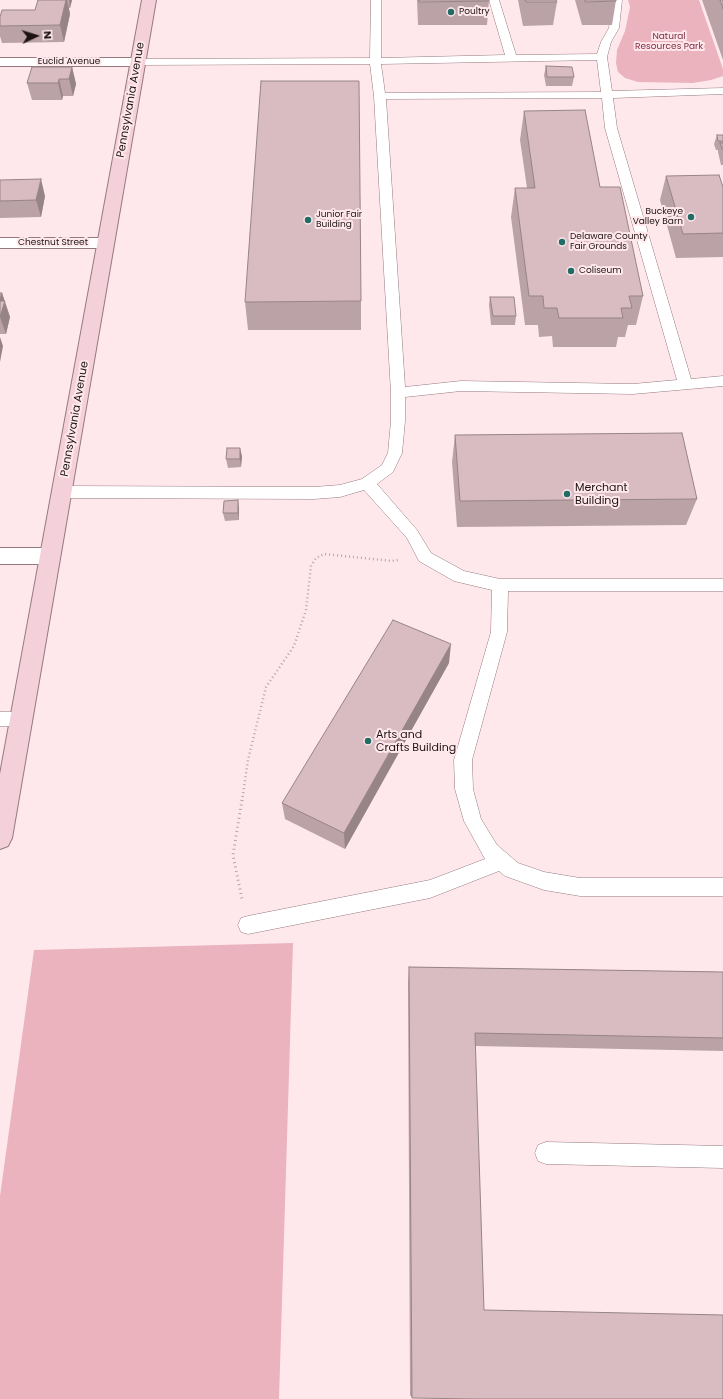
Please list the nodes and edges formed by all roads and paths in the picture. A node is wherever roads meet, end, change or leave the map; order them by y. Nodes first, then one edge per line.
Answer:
1 (149, 0) edge
2 (376, 0) edge
3 (494, 0) edge
4 (618, 0) edge
5 (602, 57) junction
6 (512, 59) junction
7 (375, 61) junction
8 (0, 62) edge
9 (138, 62) junction
10 (723, 91) edge
11 (606, 95) junction
12 (380, 96) junction
13 (0, 243) edge
14 (106, 243) junction
15 (723, 381) edge
16 (685, 384) junction
17 (398, 393) junction
18 (367, 483) junction
19 (62, 492) junction
20 (0, 556) edge
21 (50, 556) junction
22 (424, 557) junction
23 (500, 585) junction
24 (723, 585) edge
25 (0, 719) edge
26 (21, 719) junction
27 (0, 838) edge
28 (501, 861) junction
29 (723, 887) edge
30 (248, 925) joint
31 (546, 1153) dead end
32 (723, 1157) edge

1 - 9 street, Pennsylvania Avenue
2 - 7 lane
3 - 6 lane
4 - 5 lane
5 - 6 lane
5 - 11 lane
6 - 7 lane
7 - 9 lane
7 - 12 lane
8 - 9 street, Euclid Avenue
9 - 14 street, Pennsylvania Avenue
10 - 11 lane
11 - 12 lane
11 - 16 lane
12 - 17 lane
13 - 14 street, Chestnut Street
14 - 19 street, Pennsylvania Avenue
15 - 16 lane
16 - 17 lane
17 - 18 lane
18 - 19 lane
18 - 22 lane
19 - 21 street, Pennsylvania Avenue
20 - 21 street
21 - 26 street, Pennsylvania Avenue
22 - 23 lane
22 - 30 path
23 - 24 lane
23 - 28 lane
25 - 26 lane
26 - 27 street, Pennsylvania Avenue
28 - 29 lane
28 - 30 lane
31 - 32 lane

